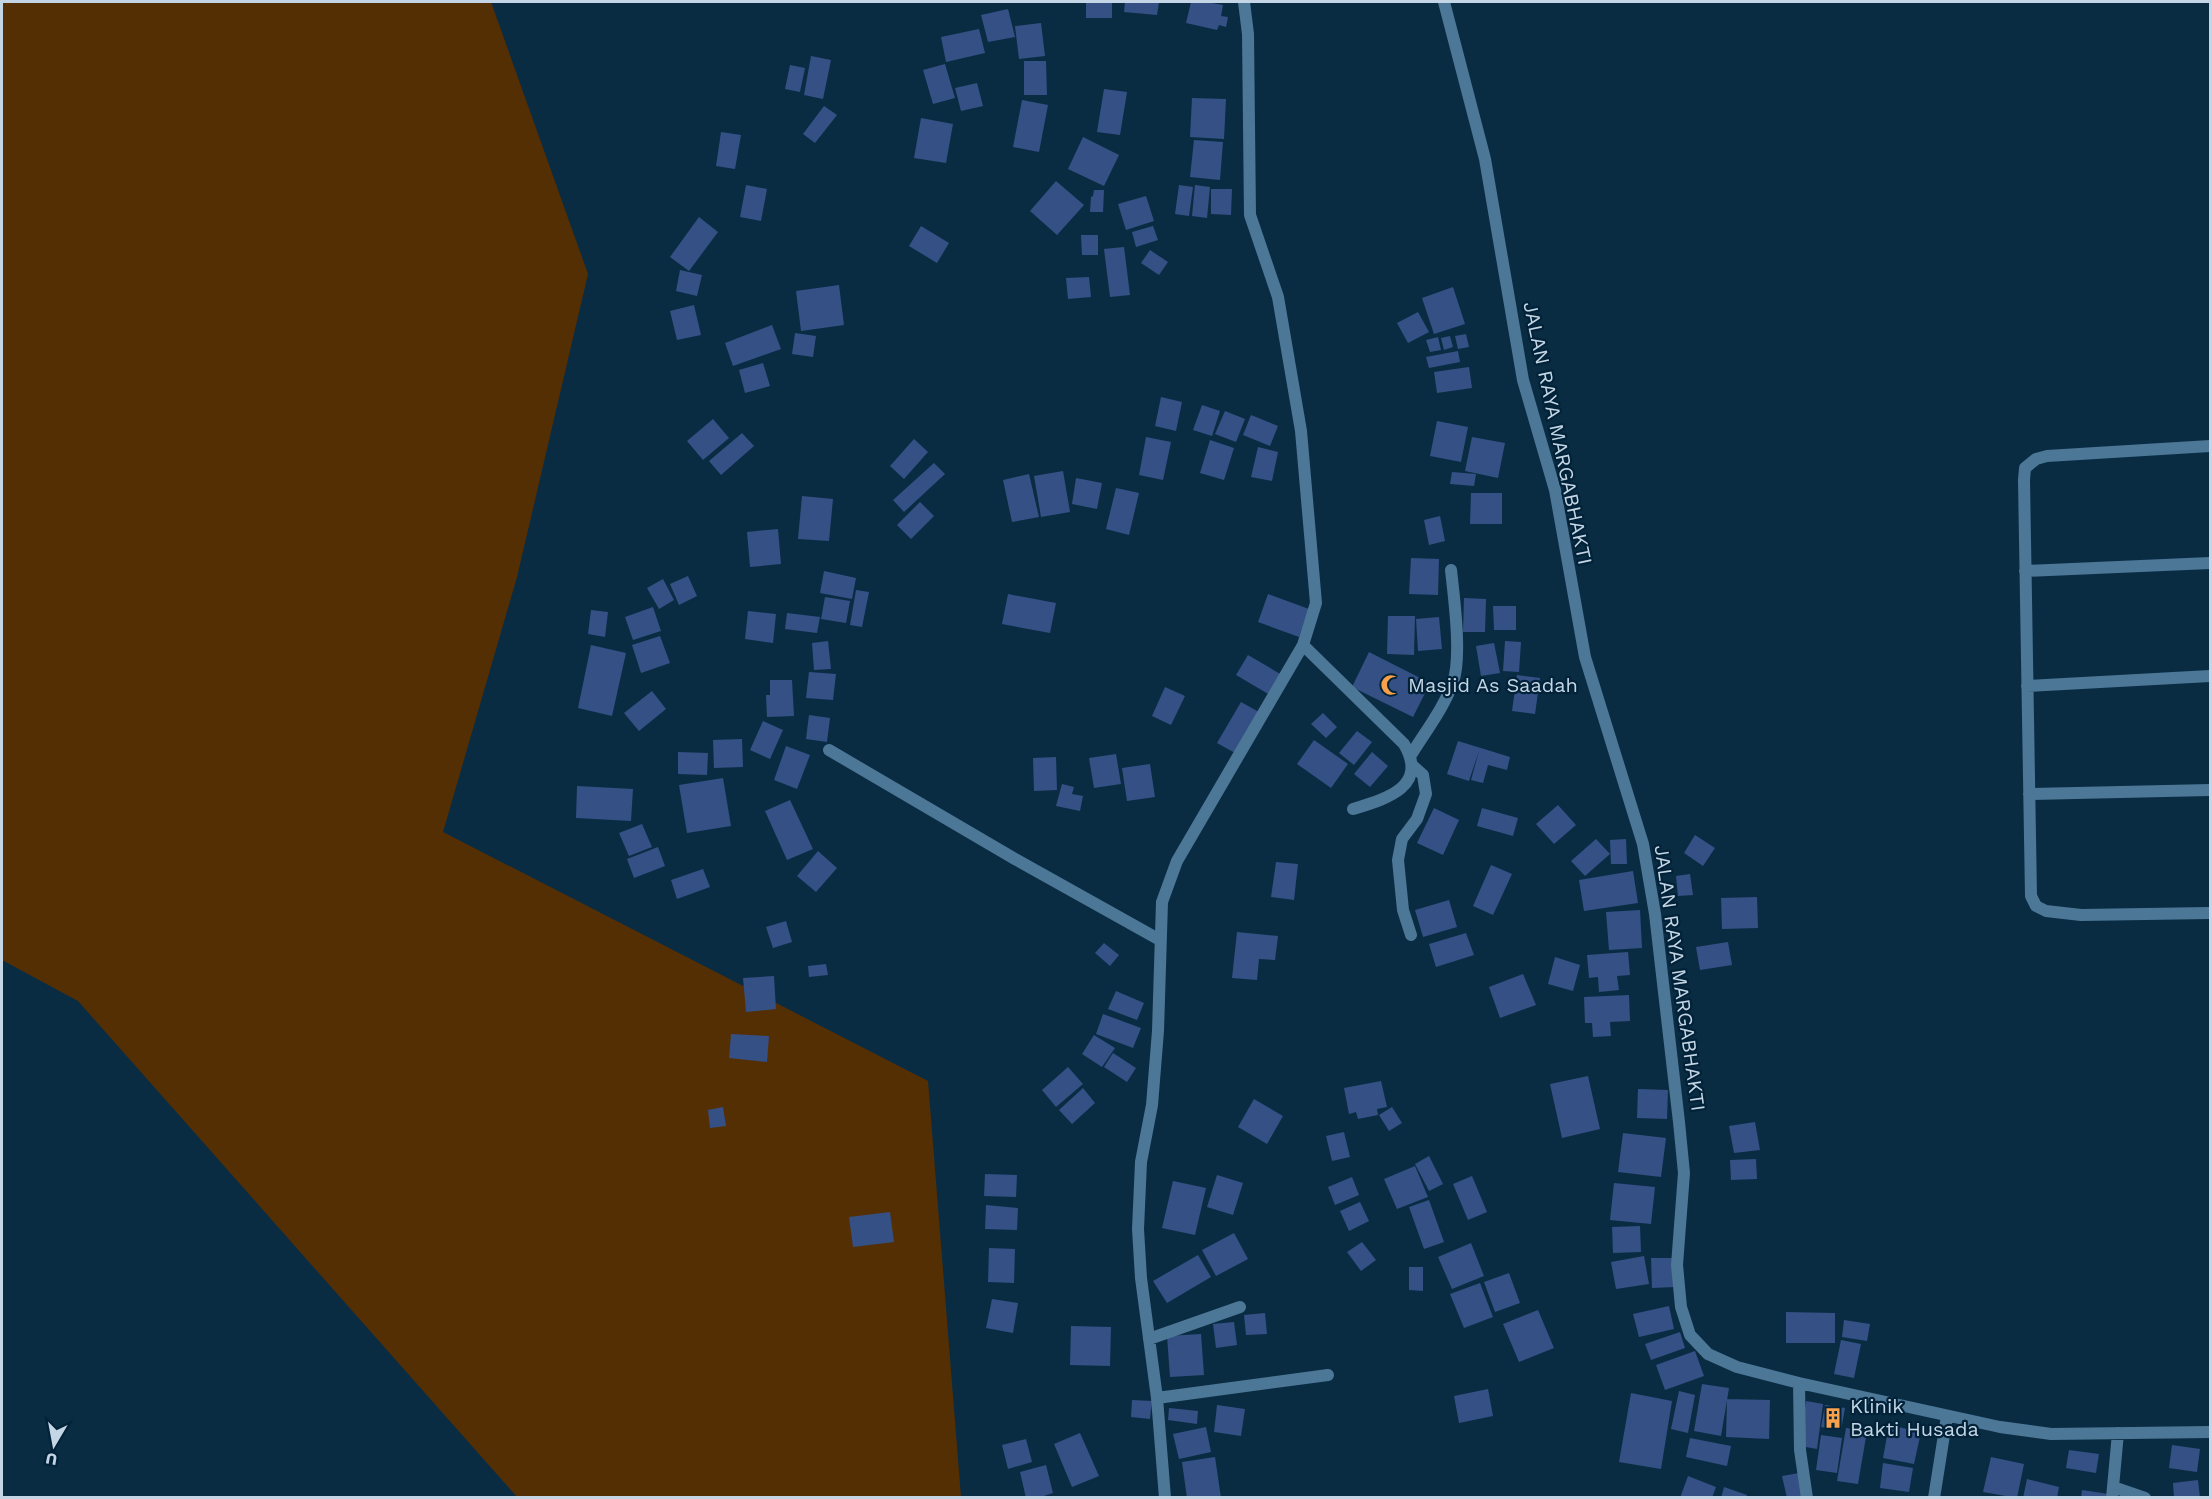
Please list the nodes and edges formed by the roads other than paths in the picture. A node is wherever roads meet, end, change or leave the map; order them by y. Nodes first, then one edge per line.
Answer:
1 (1244, 2) edge
2 (1444, 2) edge
3 (2211, 446) edge
4 (2211, 563) edge
5 (1451, 570) dead end
6 (2025, 571) junction
7 (1303, 645) junction
8 (2211, 676) edge
9 (2027, 686) junction
10 (829, 750) dead end
11 (1412, 760) junction
12 (2211, 790) edge
13 (2029, 794) junction
14 (1353, 809) dead end
15 (2211, 913) edge
16 (1411, 935) dead end
17 (1160, 940) junction
18 (1240, 1307) dead end
19 (1149, 1339) junction
20 (1328, 1375) dead end
21 (1800, 1383) junction
22 (1156, 1398) junction
23 (1947, 1416) junction
24 (2211, 1432) edge
25 (2118, 1433) junction
26 (2113, 1492) edge
27 (1165, 1497) edge
28 (1807, 1497) edge
29 (1934, 1497) edge
30 (2145, 1497) edge

1 - 7 street
2 - 21 street, JALAN RAYA MARGABHAKTI
3 - 6 street
4 - 6 street
5 - 11 street
6 - 9 street
7 - 11 street
7 - 17 street
8 - 9 street
9 - 13 street
10 - 17 street
11 - 14 street
11 - 16 street
12 - 13 street
13 - 15 street
17 - 19 street
18 - 19 street
19 - 22 street
20 - 22 street
21 - 23 street, JALAN RAYA MARGABHAKTI
21 - 28 street
22 - 27 street
23 - 25 street, JALAN RAYA MARGABHAKTI
23 - 29 street
24 - 25 street, JALAN RAYA MARGABHAKTI
25 - 26 street
26 - 30 street

